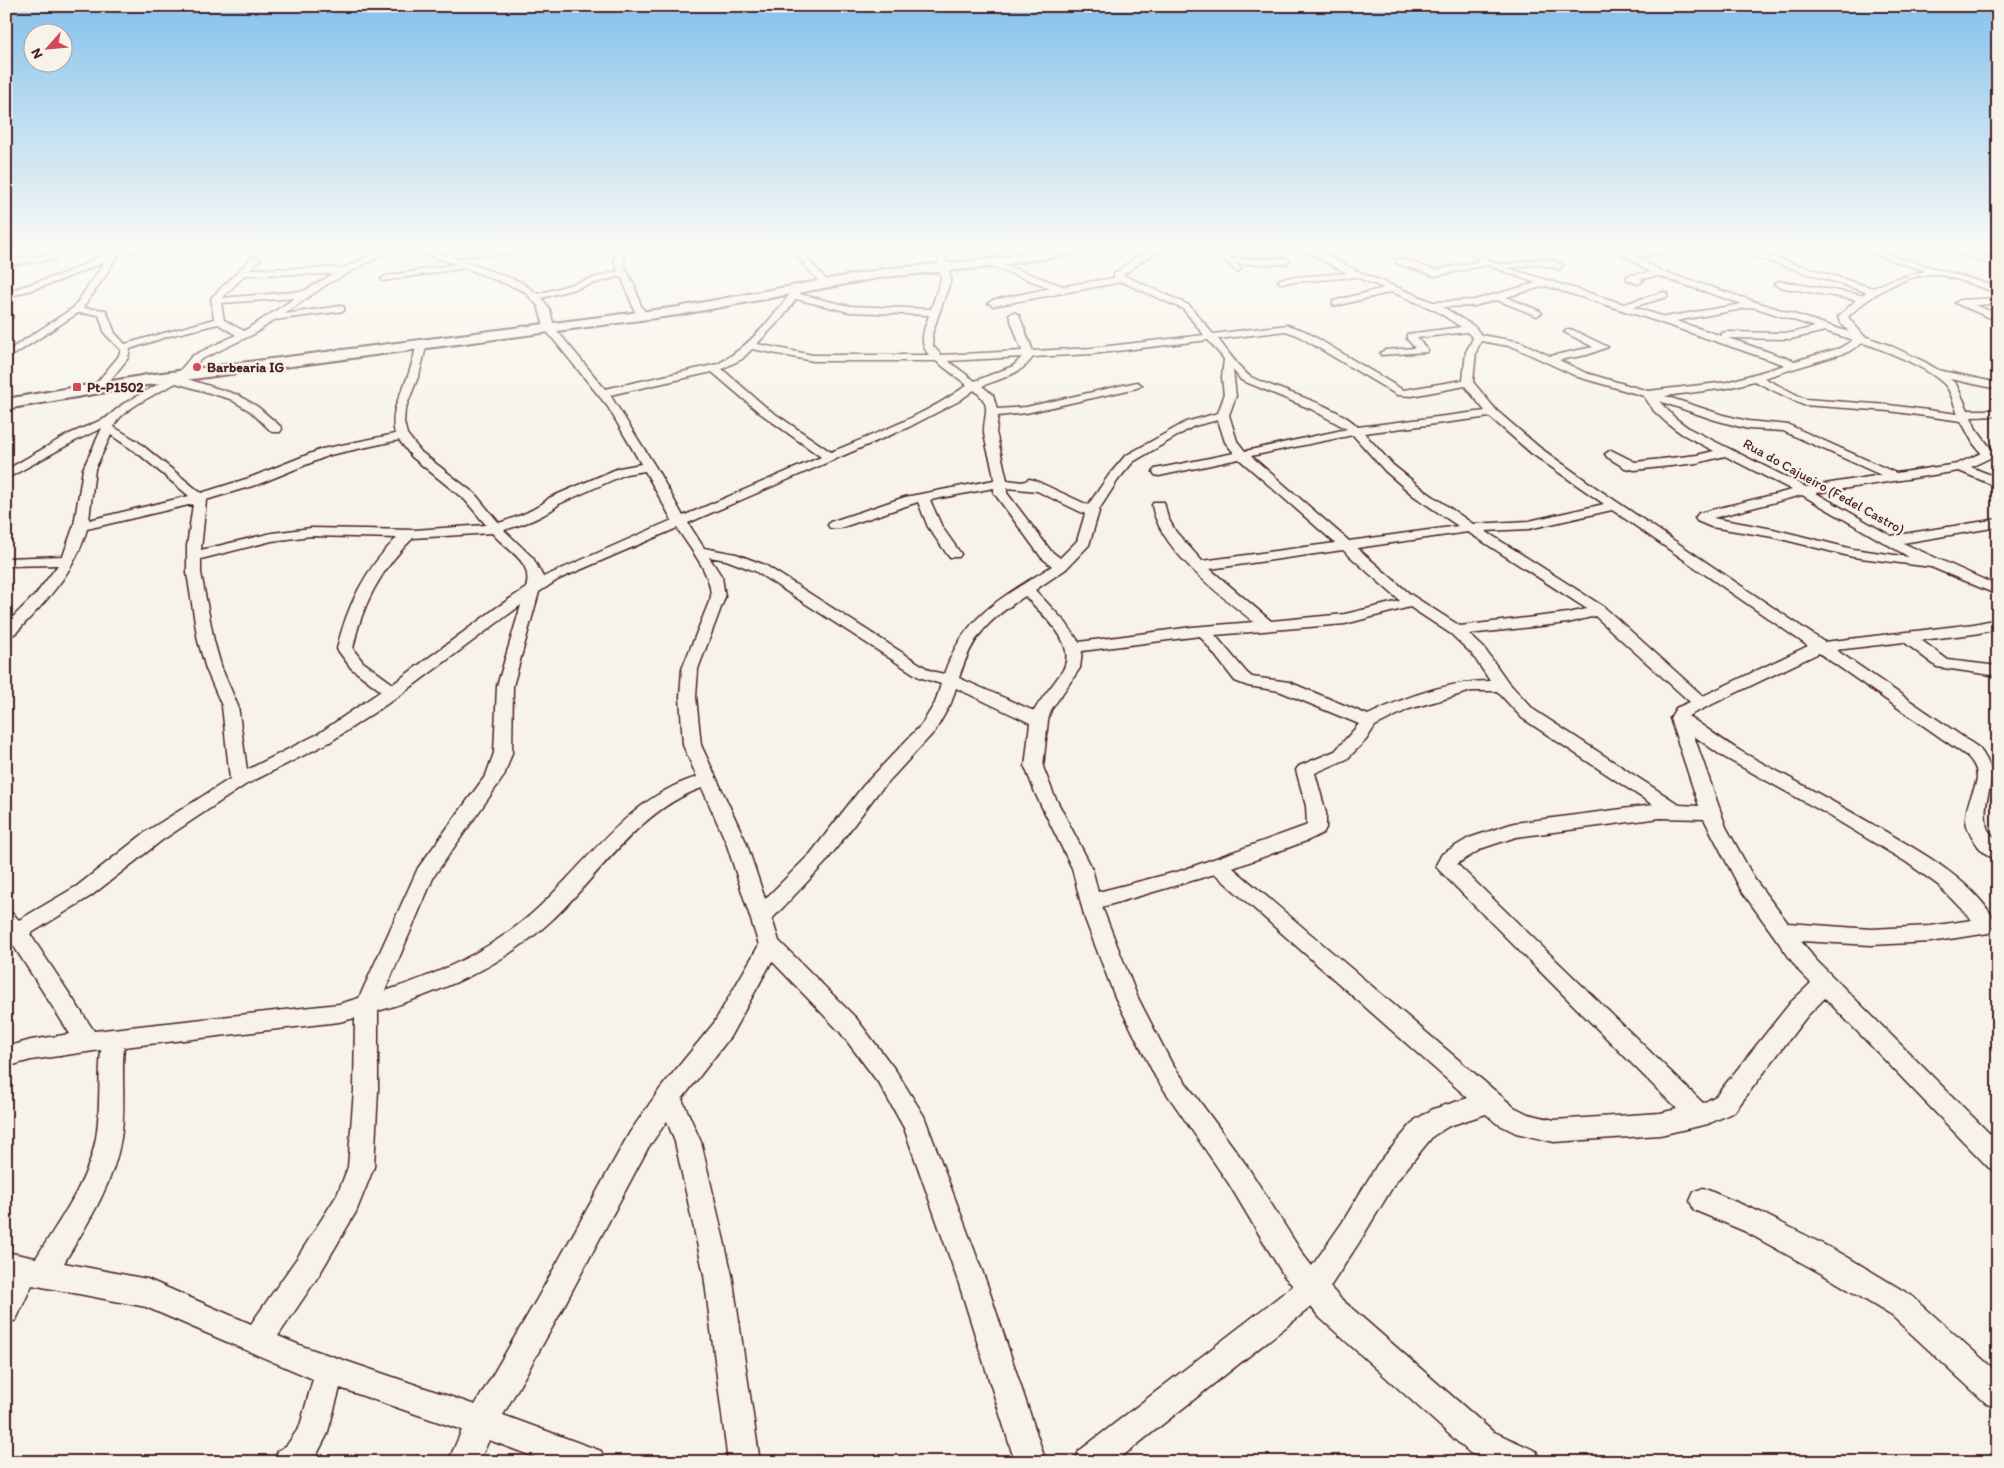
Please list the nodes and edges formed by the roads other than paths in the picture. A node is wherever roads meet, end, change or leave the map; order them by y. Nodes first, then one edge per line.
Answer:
1 (1014, 315) dead end
2 (68, 316) edge
3 (104, 316) edge
4 (219, 316) edge
5 (277, 316) edge
6 (292, 316) edge
7 (548, 316) edge
8 (638, 316) edge
9 (779, 316) edge
10 (933, 316) edge
11 (1193, 316) edge
12 (1448, 316) edge
13 (1650, 316) edge
14 (1690, 316) edge
15 (1788, 316) edge
16 (1844, 316) edge
17 (273, 318) junction
18 (219, 320) junction
19 (1665, 320) junction
20 (549, 327) junction
21 (1824, 328) junction
22 (1569, 332) dead end
23 (1475, 333) junction
24 (1711, 335) junction
25 (244, 336) junction
26 (1210, 337) junction
27 (1862, 339) junction
28 (422, 343) junction
29 (749, 345) junction
30 (125, 347) junction
31 (1386, 353) dead end
32 (1028, 355) junction
33 (6, 357) edge
34 (938, 358) junction
35 (1548, 359) junction
36 (1228, 360) junction
37 (1796, 365) junction
38 (714, 368) junction
39 (1937, 373) junction
40 (1756, 376) junction
41 (179, 377) junction
42 (1468, 382) junction
43 (974, 385) junction
44 (100, 386) junction
45 (1137, 386) dead end
46 (1998, 386) edge
47 (603, 394) junction
48 (1648, 394) junction
49 (6, 404) edge
50 (993, 413) junction
51 (1492, 413) junction
52 (1998, 413) edge
53 (1223, 415) junction
54 (1964, 416) junction
55 (109, 424) junction
56 (276, 429) dead end
57 (1356, 431) junction
58 (402, 436) junction
59 (1727, 452) junction
60 (1993, 453) edge
61 (1240, 454) junction
62 (1611, 454) dead end
63 (830, 457) junction
64 (650, 466) junction
65 (999, 467) junction
66 (1960, 467) junction
67 (1160, 472) dead end
68 (6, 475) edge
69 (1894, 478) junction
70 (1000, 483) junction
71 (1998, 483) edge
72 (1040, 488) junction
73 (1802, 491) junction
74 (922, 497) junction
75 (200, 498) junction
76 (1159, 505) dead end
77 (1613, 506) junction
78 (1092, 512) junction
79 (680, 522) junction
80 (1998, 523) edge
81 (835, 525) dead end
82 (81, 526) junction
83 (1977, 526) junction
84 (495, 528) junction
85 (1471, 528) junction
86 (410, 533) junction
87 (1998, 536) edge
88 (1889, 541) junction
89 (1344, 545) junction
90 (701, 552) junction
91 (954, 554) dead end
92 (194, 556) junction
93 (68, 560) junction
94 (6, 562) edge
95 (1936, 564) junction
96 (1061, 566) junction
97 (1200, 566) junction
98 (534, 589) junction
99 (1026, 589) junction
100 (1998, 591) edge
101 (1413, 602) junction
102 (1599, 610) junction
103 (1998, 624) edge
104 (1268, 626) junction
105 (1204, 631) junction
106 (1457, 631) junction
107 (6, 633) edge
108 (1906, 636) junction
109 (1074, 647) junction
110 (1819, 647) junction
111 (1998, 671) edge
112 (951, 680) junction
113 (1502, 686) junction
114 (393, 692) junction
115 (1701, 703) junction
116 (1679, 718) junction
117 (1039, 720) junction
118 (1369, 722) junction
119 (1991, 761) edge
120 (706, 780) junction
121 (239, 781) junction
122 (1677, 812) junction
123 (1711, 813) junction
124 (1998, 853) edge
125 (1218, 866) junction
126 (1090, 902) junction
127 (760, 918) junction
128 (11, 926) edge
129 (1782, 931) junction
130 (770, 945) junction
131 (1825, 984) junction
132 (367, 1006) junction
133 (114, 1038) junction
134 (88, 1042) junction
135 (6, 1057) edge
136 (669, 1097) junction
137 (1490, 1102) junction
138 (1699, 1116) junction
139 (1998, 1160) edge
140 (1703, 1201) dead end
141 (24, 1270) edge
142 (1313, 1288) junction
143 (6, 1310) edge
144 (258, 1341) junction
145 (330, 1370) junction
146 (1998, 1393) edge
147 (482, 1422) junction
148 (289, 1462) edge
149 (463, 1462) edge
150 (590, 1462) edge
151 (744, 1462) edge
152 (1031, 1462) edge
153 (1090, 1462) edge
154 (1525, 1462) edge

1 - 32 street
2 - 33 street
3 - 30 street
4 - 18 street
5 - 17 street
6 - 17 street
7 - 20 street
8 - 20 street
9 - 29 street
10 - 34 street
11 - 26 street
12 - 23 street
13 - 19 street
14 - 19 street
15 - 21 street
16 - 27 street
17 - 25 street
18 - 25 street
18 - 30 street
19 - 24 street
20 - 28 street
20 - 47 street
21 - 24 street
21 - 27 street
22 - 35 street
23 - 31 street
23 - 35 street
23 - 42 street
24 - 37 street
25 - 41 street
26 - 32 street
26 - 36 street
26 - 42 street
27 - 37 street
27 - 39 street
28 - 41 street
28 - 58 street
29 - 34 street
29 - 38 street
30 - 44 street
32 - 34 street
32 - 43 street
34 - 43 street
35 - 48 street
36 - 53 street
36 - 57 street
37 - 40 street
38 - 47 street
38 - 63 street
39 - 46 street
39 - 54 street
40 - 48 street
40 - 54 street
41 - 44 street
41 - 55 street
41 - 56 street
42 - 51 street
43 - 50 street
43 - 63 street
44 - 49 street
45 - 50 street
47 - 64 street
48 - 59 street, Rua do Cajueiro (Fedel Castro)
48 - 69 street
50 - 65 street
51 - 57 street
51 - 77 street
52 - 54 street
53 - 61 street
53 - 78 street
54 - 60 street
55 - 68 street
55 - 75 street
55 - 82 street
57 - 61 street
57 - 85 street
58 - 75 street
58 - 84 street
59 - 62 street
59 - 73 street, Rua do Cajueiro (Fedel Castro)
60 - 66 street
61 - 67 street
61 - 89 street
63 - 79 street
64 - 79 street
64 - 84 street
65 - 70 street
65 - 72 street
66 - 69 street
66 - 71 street
69 - 73 street
70 - 72 street
70 - 74 street
70 - 96 street
72 - 78 street
73 - 88 street, Rua do Cajueiro (Fedel Castro)
73 - 95 street
74 - 81 street
74 - 91 street
75 - 82 street
75 - 92 street
76 - 97 street
77 - 85 street
77 - 110 street
78 - 96 street
79 - 90 street
79 - 98 street
80 - 83 street
82 - 93 street
83 - 87 street
83 - 88 street
84 - 86 street
84 - 98 street
85 - 89 street
85 - 102 street
86 - 92 street
86 - 114 street
88 - 95 street, Rua do Cajueiro (Fedel Castro)
89 - 97 street
89 - 101 street
90 - 112 street
90 - 120 street
92 - 121 street
93 - 94 street
93 - 107 street
95 - 100 street, Rua do Cajueiro (Fedel Castro)
96 - 99 street
97 - 104 street
98 - 114 street
98 - 132 street
99 - 109 street
99 - 112 street
101 - 104 street
101 - 106 street
102 - 106 street
102 - 115 street
103 - 108 street
104 - 105 street
105 - 109 street
105 - 118 street
106 - 113 street
108 - 110 street
108 - 111 street
109 - 117 street
110 - 115 street
110 - 119 street
112 - 117 street
112 - 127 street
113 - 118 street
113 - 122 street
114 - 121 street
115 - 116 street
116 - 123 street
116 - 129 street
117 - 126 street
118 - 125 street
119 - 124 street
120 - 127 street
120 - 132 street
121 - 128 street
122 - 123 street
122 - 138 street
123 - 129 street
125 - 126 street
125 - 137 street
126 - 142 street
127 - 130 street
128 - 134 street
129 - 131 street
130 - 136 street
130 - 152 street
131 - 138 street
131 - 139 street
132 - 133 street
132 - 144 street
133 - 134 street
133 - 141 street
134 - 135 street
136 - 147 street
136 - 151 street
137 - 138 street
137 - 142 street
140 - 146 street
141 - 143 street
141 - 144 street
142 - 153 street
142 - 154 street
144 - 145 street
145 - 147 street
145 - 148 street
147 - 149 street
147 - 150 street

